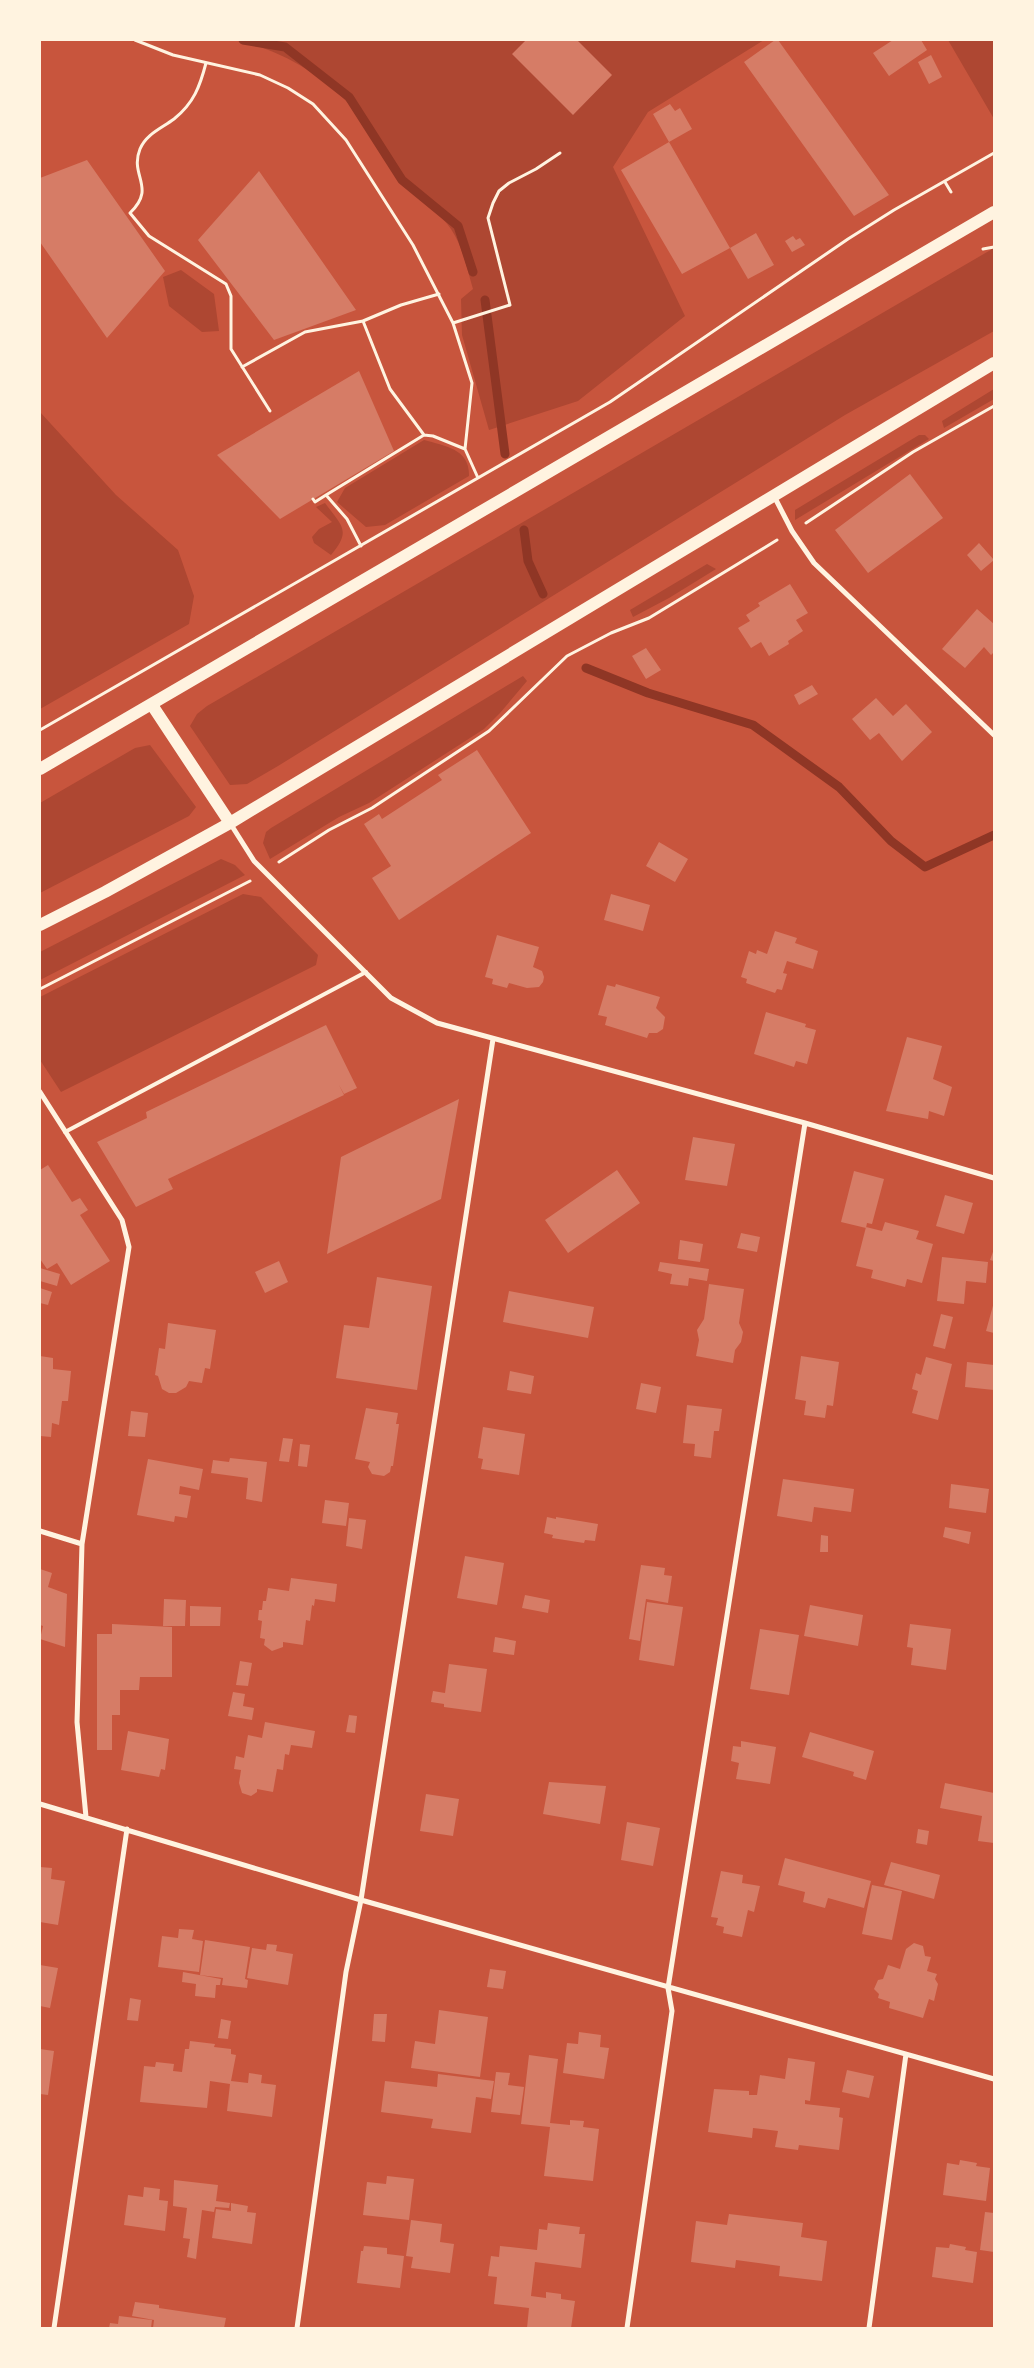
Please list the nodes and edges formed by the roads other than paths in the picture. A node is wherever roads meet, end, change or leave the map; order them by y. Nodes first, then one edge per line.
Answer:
1 (994, 212) edge
2 (994, 363) edge
3 (774, 495) junction
4 (152, 705) junction
5 (994, 735) edge
6 (40, 769) edge
7 (230, 823) junction
8 (40, 925) edge
9 (366, 972) junction
10 (493, 1039) junction
11 (40, 1092) edge
12 (805, 1123) junction
13 (66, 1132) junction
14 (994, 1178) edge
15 (40, 1531) edge
16 (82, 1544) junction
17 (40, 1804) edge
18 (86, 1817) junction
19 (127, 1829) junction
20 (362, 1900) junction
21 (668, 1988) junction
22 (906, 2054) junction
23 (994, 2079) edge
24 (54, 2328) edge
25 (297, 2328) edge
26 (627, 2328) edge
27 (869, 2328) edge

1 - 4 main road
2 - 3 main road
3 - 5 street
3 - 7 main road
4 - 6 main road
4 - 7 main road
7 - 8 main road
7 - 9 street
9 - 10 street
9 - 13 lane
10 - 12 street
10 - 20 street
11 - 13 street
12 - 14 street
12 - 21 street
13 - 16 street
15 - 16 street
16 - 18 street
17 - 18 street
18 - 19 street
19 - 20 street
19 - 24 street
20 - 21 street
20 - 25 street
21 - 22 street
21 - 26 street
22 - 23 street
22 - 27 street

